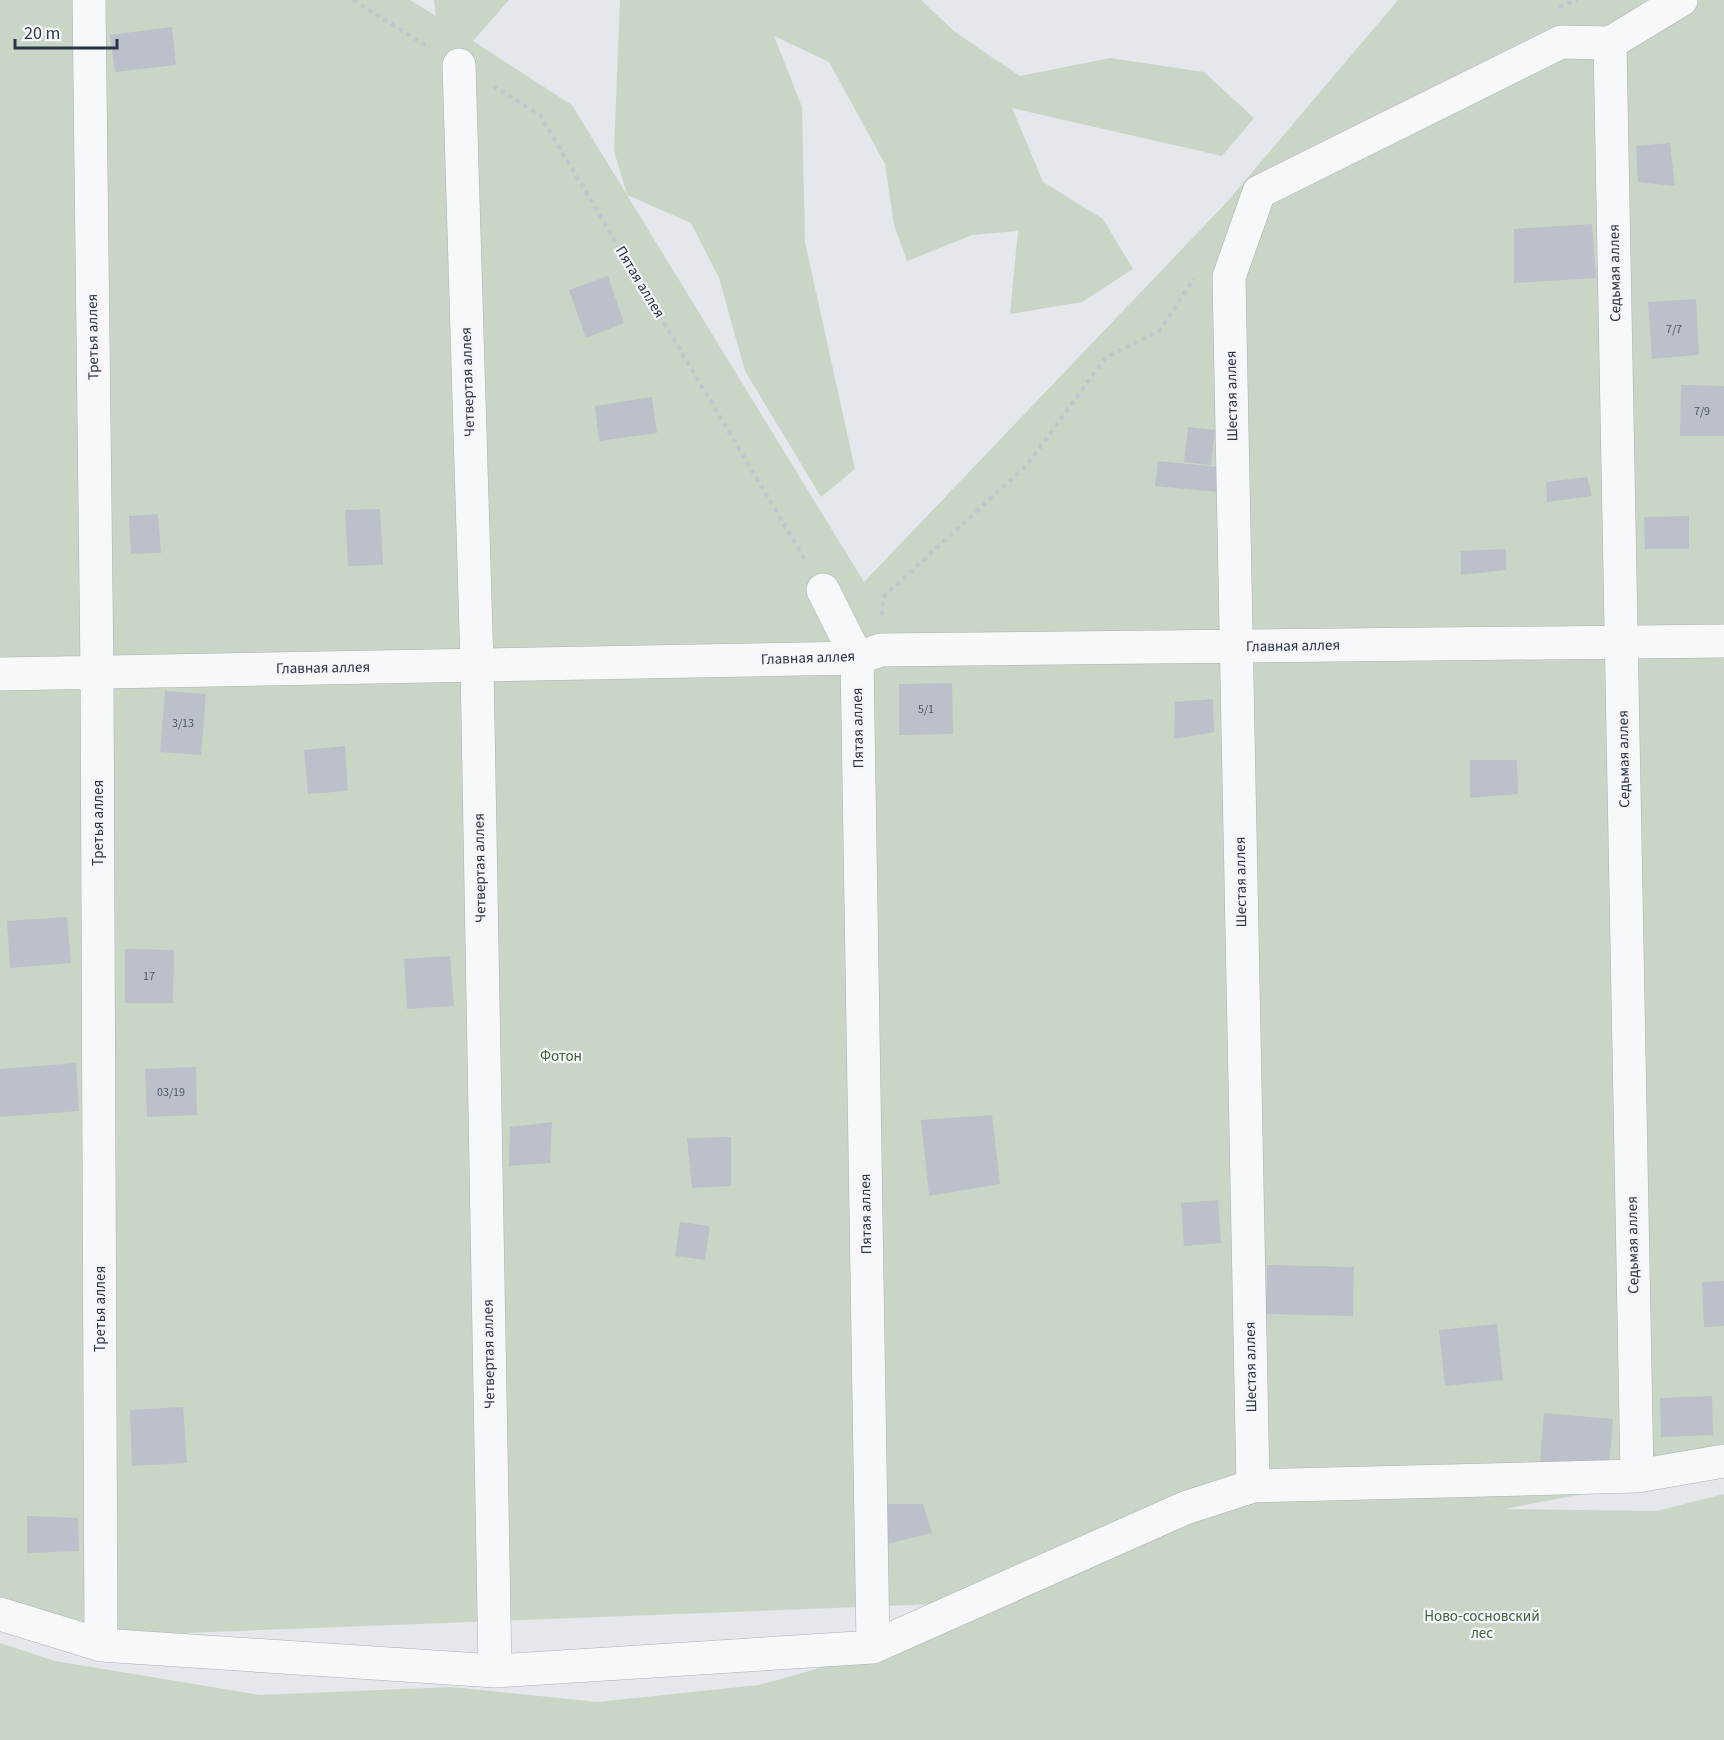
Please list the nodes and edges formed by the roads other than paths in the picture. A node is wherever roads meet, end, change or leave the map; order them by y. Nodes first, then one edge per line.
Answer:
1 (89, 0) edge
2 (1681, 0) edge
3 (1610, 43) junction
4 (459, 65) road end
5 (823, 590) road end
6 (1724, 641) edge
7 (1622, 642) junction
8 (1237, 647) junction
9 (869, 654) junction
10 (477, 664) junction
11 (0, 674) edge
12 (97, 674) junction
13 (1724, 1461) edge
14 (1637, 1476) junction
15 (1253, 1486) junction
16 (0, 1614) edge
17 (101, 1646) junction
18 (873, 1647) junction
19 (495, 1671) junction

1 - 12 street, Третья аллея
2 - 3 street
3 - 7 street, Седьмая аллея
3 - 8 street, Шестая аллея
4 - 10 street, Четвертая аллея
5 - 9 street, Пятая аллея
6 - 7 street, Главная аллея
7 - 8 street, Главная аллея
7 - 14 street, Седьмая аллея
8 - 9 street, Главная аллея
8 - 15 street, Шестая аллея
9 - 10 street, Главная аллея
9 - 18 street, Пятая аллея
10 - 12 street, Главная аллея
10 - 19 street, Четвертая аллея
11 - 12 street, Главная аллея
12 - 17 street, Третья аллея
13 - 14 street
14 - 15 street
15 - 18 street
16 - 17 street
17 - 19 street
18 - 19 street

